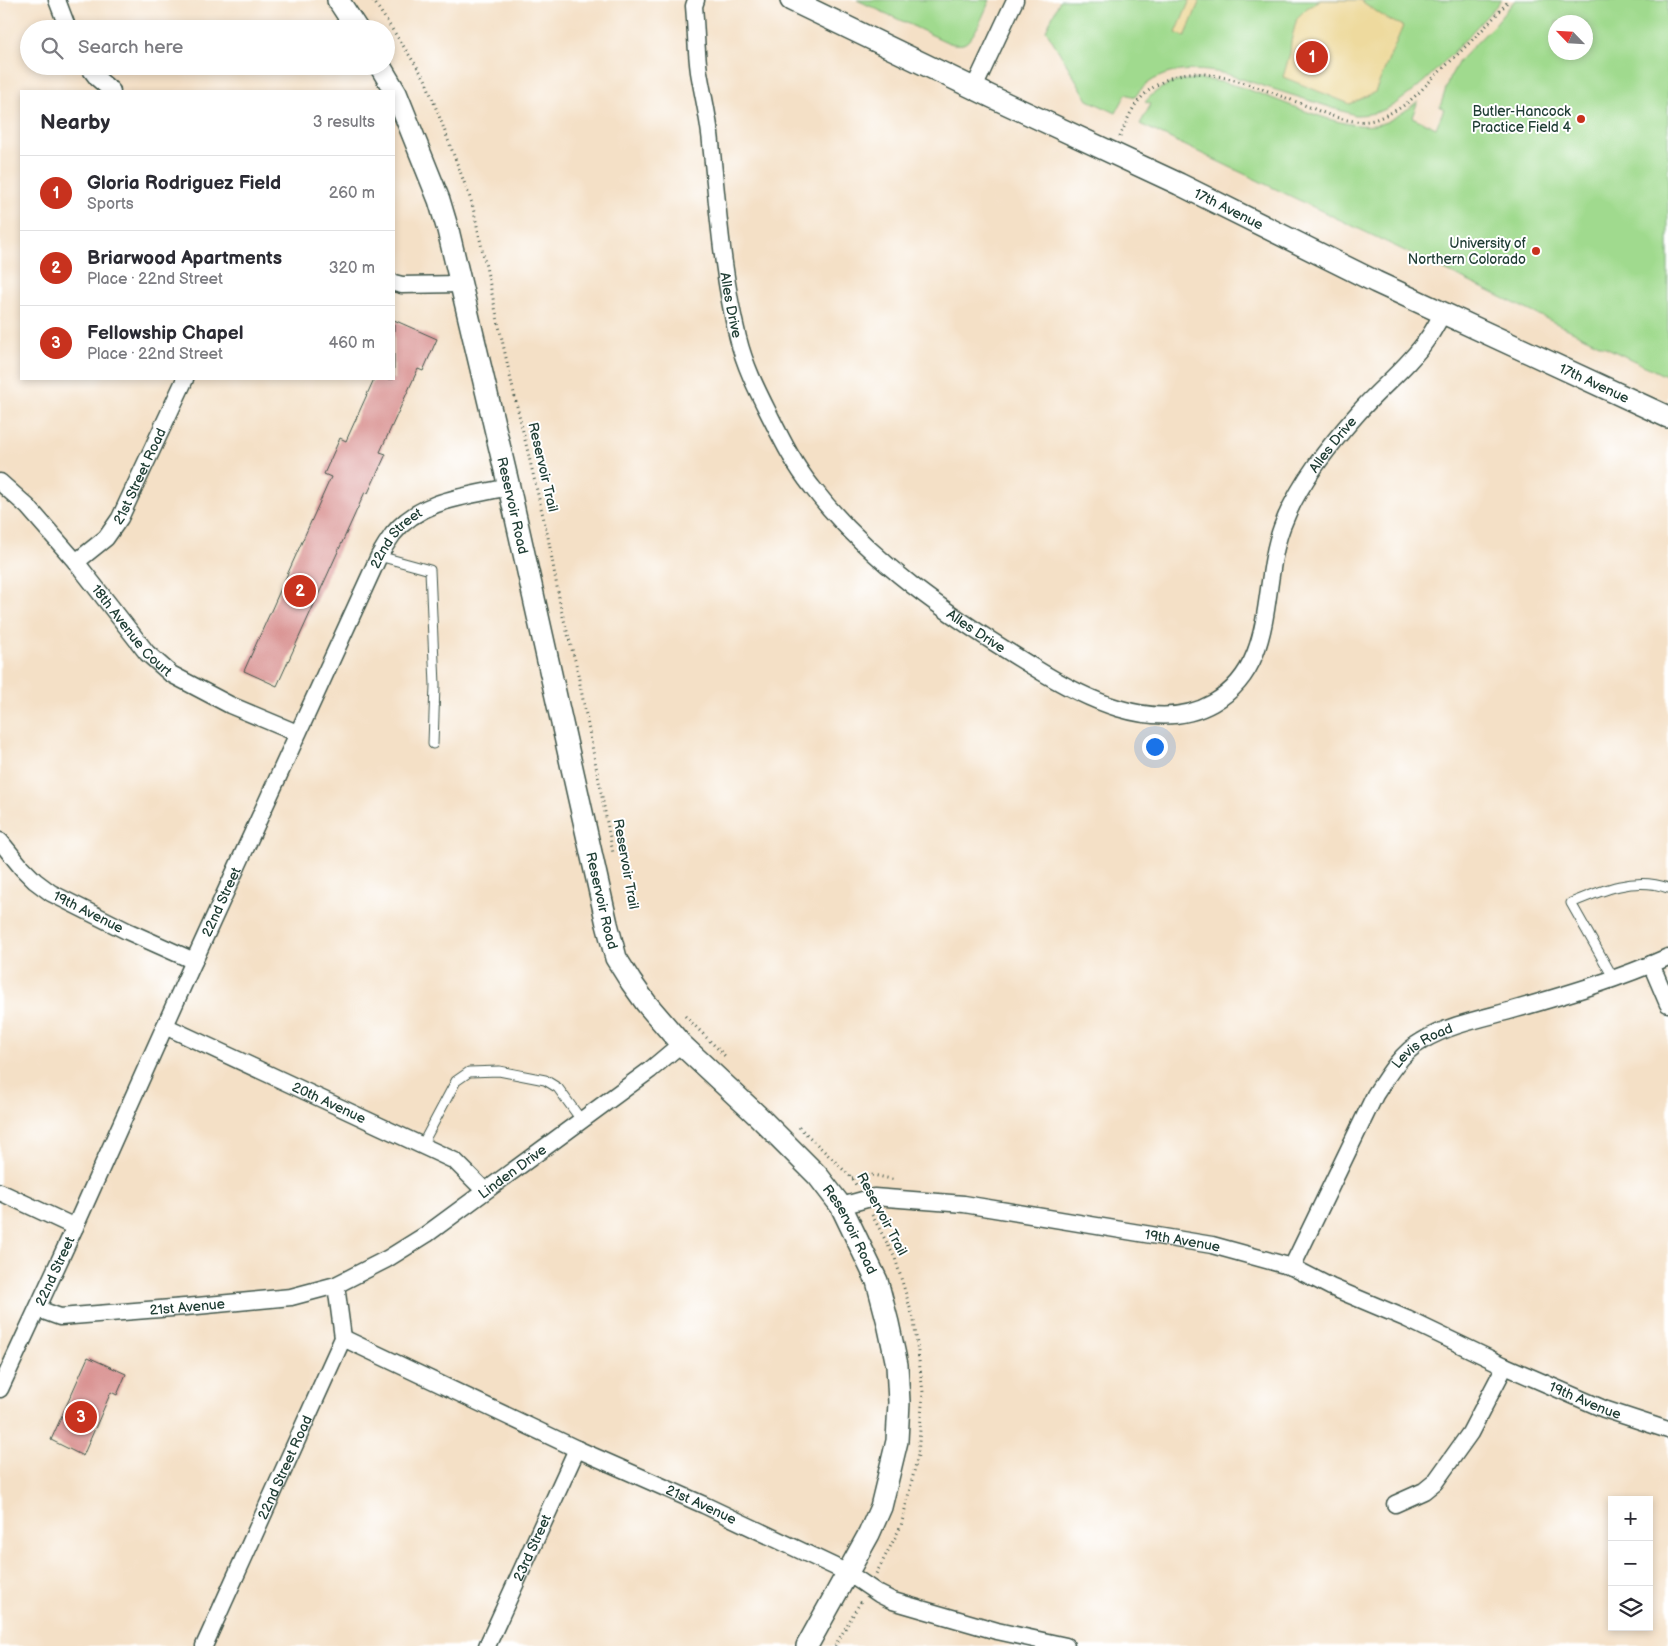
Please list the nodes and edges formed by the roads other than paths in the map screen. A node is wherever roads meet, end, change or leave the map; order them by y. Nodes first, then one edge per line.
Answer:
1 (58, 0) edge
2 (338, 0) edge
3 (696, 0) edge
4 (790, 0) edge
5 (1015, 0) edge
6 (65, 20) edge
7 (351, 20) edge
8 (95, 75) edge
9 (385, 75) edge
10 (974, 88) junction
11 (111, 90) edge
12 (393, 90) edge
13 (395, 94) edge
14 (395, 283) edge
15 (460, 284) junction
16 (1443, 313) junction
17 (185, 380) edge
18 (1668, 417) edge
19 (0, 482) edge
20 (509, 487) junction
21 (379, 556) junction
22 (76, 562) junction
23 (297, 733) junction
24 (433, 744) dead end
25 (0, 841) edge
26 (1668, 888) edge
27 (1668, 957) edge
28 (194, 961) junction
29 (1651, 964) junction
30 (1614, 979) junction
31 (1668, 1004) edge
32 (165, 1026) junction
33 (681, 1044) junction
34 (582, 1121) junction
35 (422, 1145) junction
36 (486, 1191) junction
37 (0, 1192) edge
38 (841, 1206) junction
39 (76, 1226) junction
40 (1292, 1267) junction
41 (336, 1285) junction
42 (38, 1308) junction
43 (343, 1338) junction
44 (1505, 1366) junction
45 (0, 1389) edge
46 (1668, 1430) edge
47 (577, 1449) junction
48 (1395, 1504) dead end
49 (848, 1573) junction
50 (204, 1646) edge
51 (487, 1646) edge
52 (807, 1646) edge
53 (1066, 1646) edge

1 - 6 street
2 - 7 street
3 - 16 street, Alles Drive
4 - 10 street, 17th Avenue
5 - 10 street
8 - 11 street
9 - 12 street, Reservoir Road
10 - 16 street, 17th Avenue
13 - 15 street, Reservoir Road
14 - 15 street
15 - 20 street, Reservoir Road
16 - 18 street, 17th Avenue
17 - 22 street, 21st Street Road
19 - 22 street, 18th Avenue Court
20 - 21 street, 22nd Street
20 - 33 street, Reservoir Road
21 - 23 street, 22nd Street
21 - 24 lane
22 - 23 street, 18th Avenue Court
23 - 28 street, 22nd Street
25 - 28 street, 19th Avenue
26 - 30 lane
27 - 29 street, Levis Road
28 - 32 street, 22nd Street
29 - 30 street, Levis Road
29 - 31 street
30 - 40 street, Levis Road
32 - 35 street, 20th Avenue
32 - 39 street, 22nd Street
33 - 34 street, Linden Drive
33 - 38 street, Reservoir Road
34 - 35 lane
34 - 36 street, Linden Drive
35 - 36 street, 20th Avenue
36 - 41 street, Linden Drive
37 - 39 street
38 - 40 street, 19th Avenue
38 - 49 street, Reservoir Road
39 - 42 street, 22nd Street
40 - 44 street, 19th Avenue
41 - 42 street, 21st Avenue
41 - 43 street
42 - 45 street, 22nd Street
43 - 47 street, 21st Avenue
43 - 50 street, 22nd Street Road
44 - 46 street, 19th Avenue
44 - 48 street
47 - 49 street, 21st Avenue
47 - 51 street, 23rd Street
49 - 52 street, Reservoir Road
49 - 53 street, 21st Avenue

